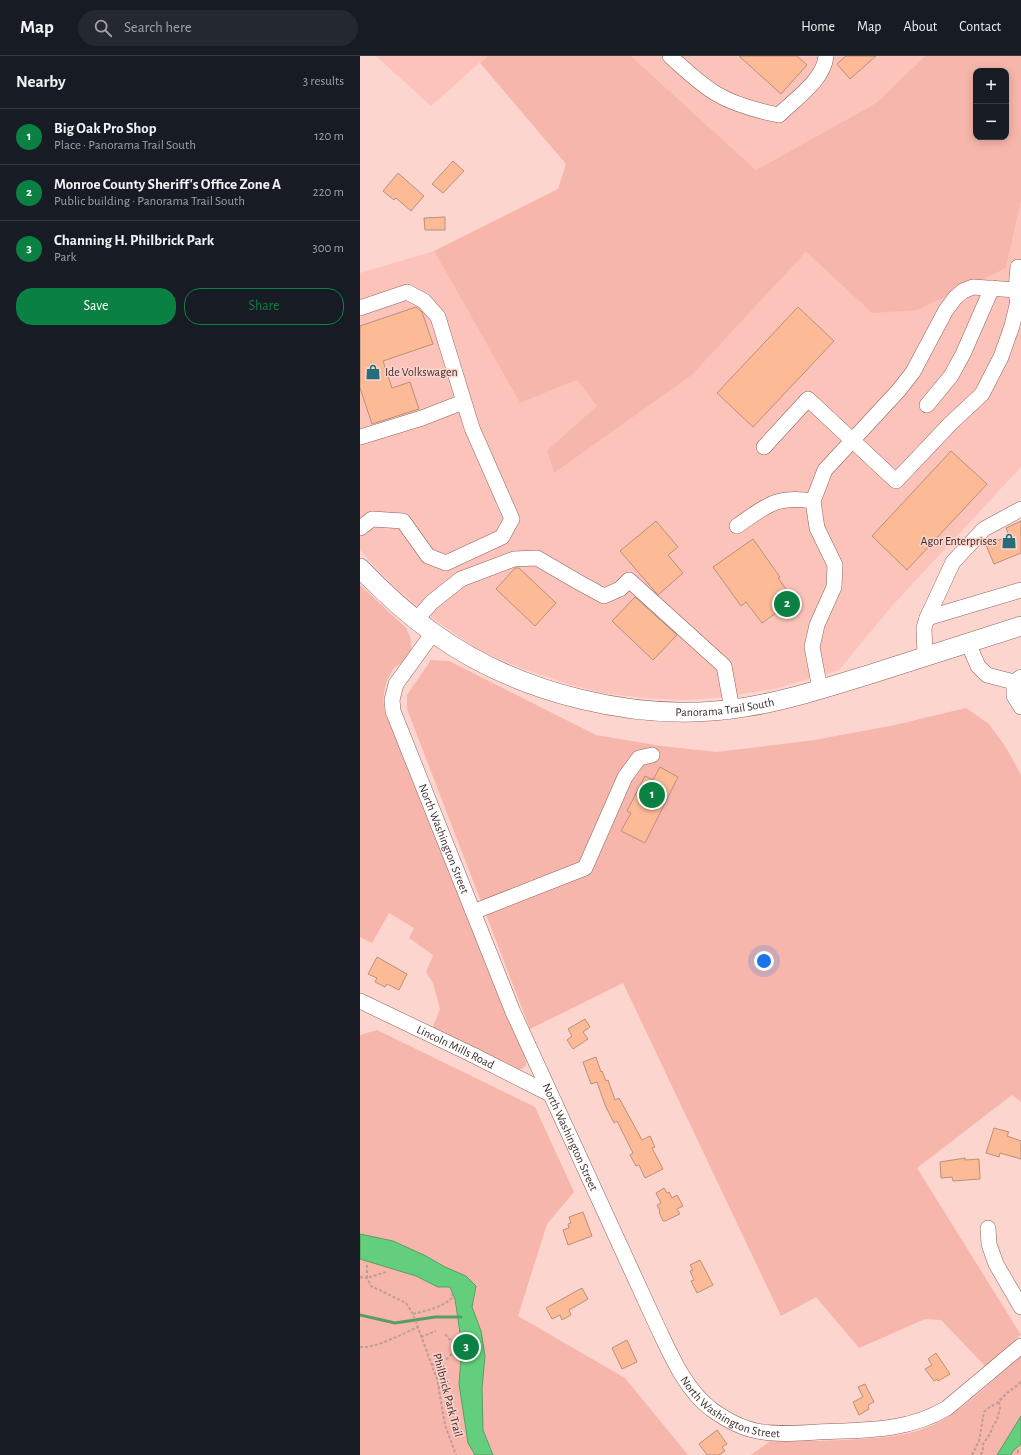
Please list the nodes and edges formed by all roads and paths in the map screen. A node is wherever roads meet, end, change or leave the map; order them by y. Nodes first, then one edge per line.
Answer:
1 (670, 56) edge
2 (826, 56) edge
3 (1021, 268) edge
4 (992, 288) junction
5 (1018, 298) edge
6 (360, 308) edge
7 (463, 402) junction
8 (928, 405) dead end
9 (360, 437) edge
10 (852, 439) junction
11 (764, 447) dead end
12 (813, 501) junction
13 (1021, 509) edge
14 (737, 526) dead end
15 (360, 528) edge
16 (360, 568) edge
17 (1021, 590) edge
18 (927, 618) junction
19 (416, 620) junction
20 (1021, 626) edge
21 (433, 633) junction
22 (968, 643) junction
23 (925, 656) junction
24 (1018, 679) edge
25 (820, 689) junction
26 (1021, 707) edge
27 (732, 709) junction
28 (652, 755) dead end
29 (473, 912) junction
30 (360, 1001) edge
31 (550, 1094) junction
32 (988, 1228) dead end
33 (367, 1265) dead end
34 (386, 1272) dead end
35 (360, 1277) edge
36 (367, 1278) junction
37 (451, 1292) dead end
38 (1021, 1307) edge
39 (413, 1314) junction
40 (418, 1327) junction
41 (436, 1331) dead end
42 (444, 1333) dead end
43 (421, 1337) junction
44 (1021, 1346) edge
45 (360, 1347) edge
46 (432, 1365) junction
47 (1021, 1380) edge
48 (449, 1383) dead end
49 (438, 1388) junction
50 (1001, 1398) junction
51 (979, 1441) junction
52 (984, 1442) junction
53 (1018, 1450) dead end
54 (456, 1455) edge
55 (972, 1455) edge
56 (981, 1455) edge
57 (1018, 1455) edge

1 - 2 street
3 - 5 street
4 - 5 street
4 - 8 street
4 - 10 street
5 - 10 street
6 - 7 street
7 - 9 street
7 - 15 street
10 - 11 street
10 - 12 street
12 - 14 street
12 - 25 street
13 - 18 street
16 - 19 main road
17 - 18 street
18 - 23 street
19 - 21 main road
19 - 27 street
20 - 22 main road, Panorama Trail South
21 - 27 main road, Panorama Trail South
21 - 29 street, North Washington Street
22 - 23 main road, Panorama Trail South
22 - 24 street
23 - 25 main road, Panorama Trail South
24 - 26 street
25 - 27 main road, Panorama Trail South
28 - 29 street
29 - 31 street, North Washington Street
30 - 31 street, Lincoln Mills Road
31 - 44 street, North Washington Street
32 - 38 street
33 - 36 path
34 - 36 path
35 - 36 path
36 - 39 path, Philbrick Park Trail
37 - 39 path
39 - 40 path, Philbrick Park Trail
40 - 43 path, Philbrick Park Trail
40 - 45 path
41 - 43 path
42 - 46 path
43 - 46 path, Philbrick Park Trail
46 - 49 path, Philbrick Park Trail
47 - 50 path
48 - 49 path
49 - 54 path, Philbrick Park Trail
50 - 51 path
50 - 52 path
51 - 52 path
51 - 55 path
52 - 56 path
53 - 57 path

